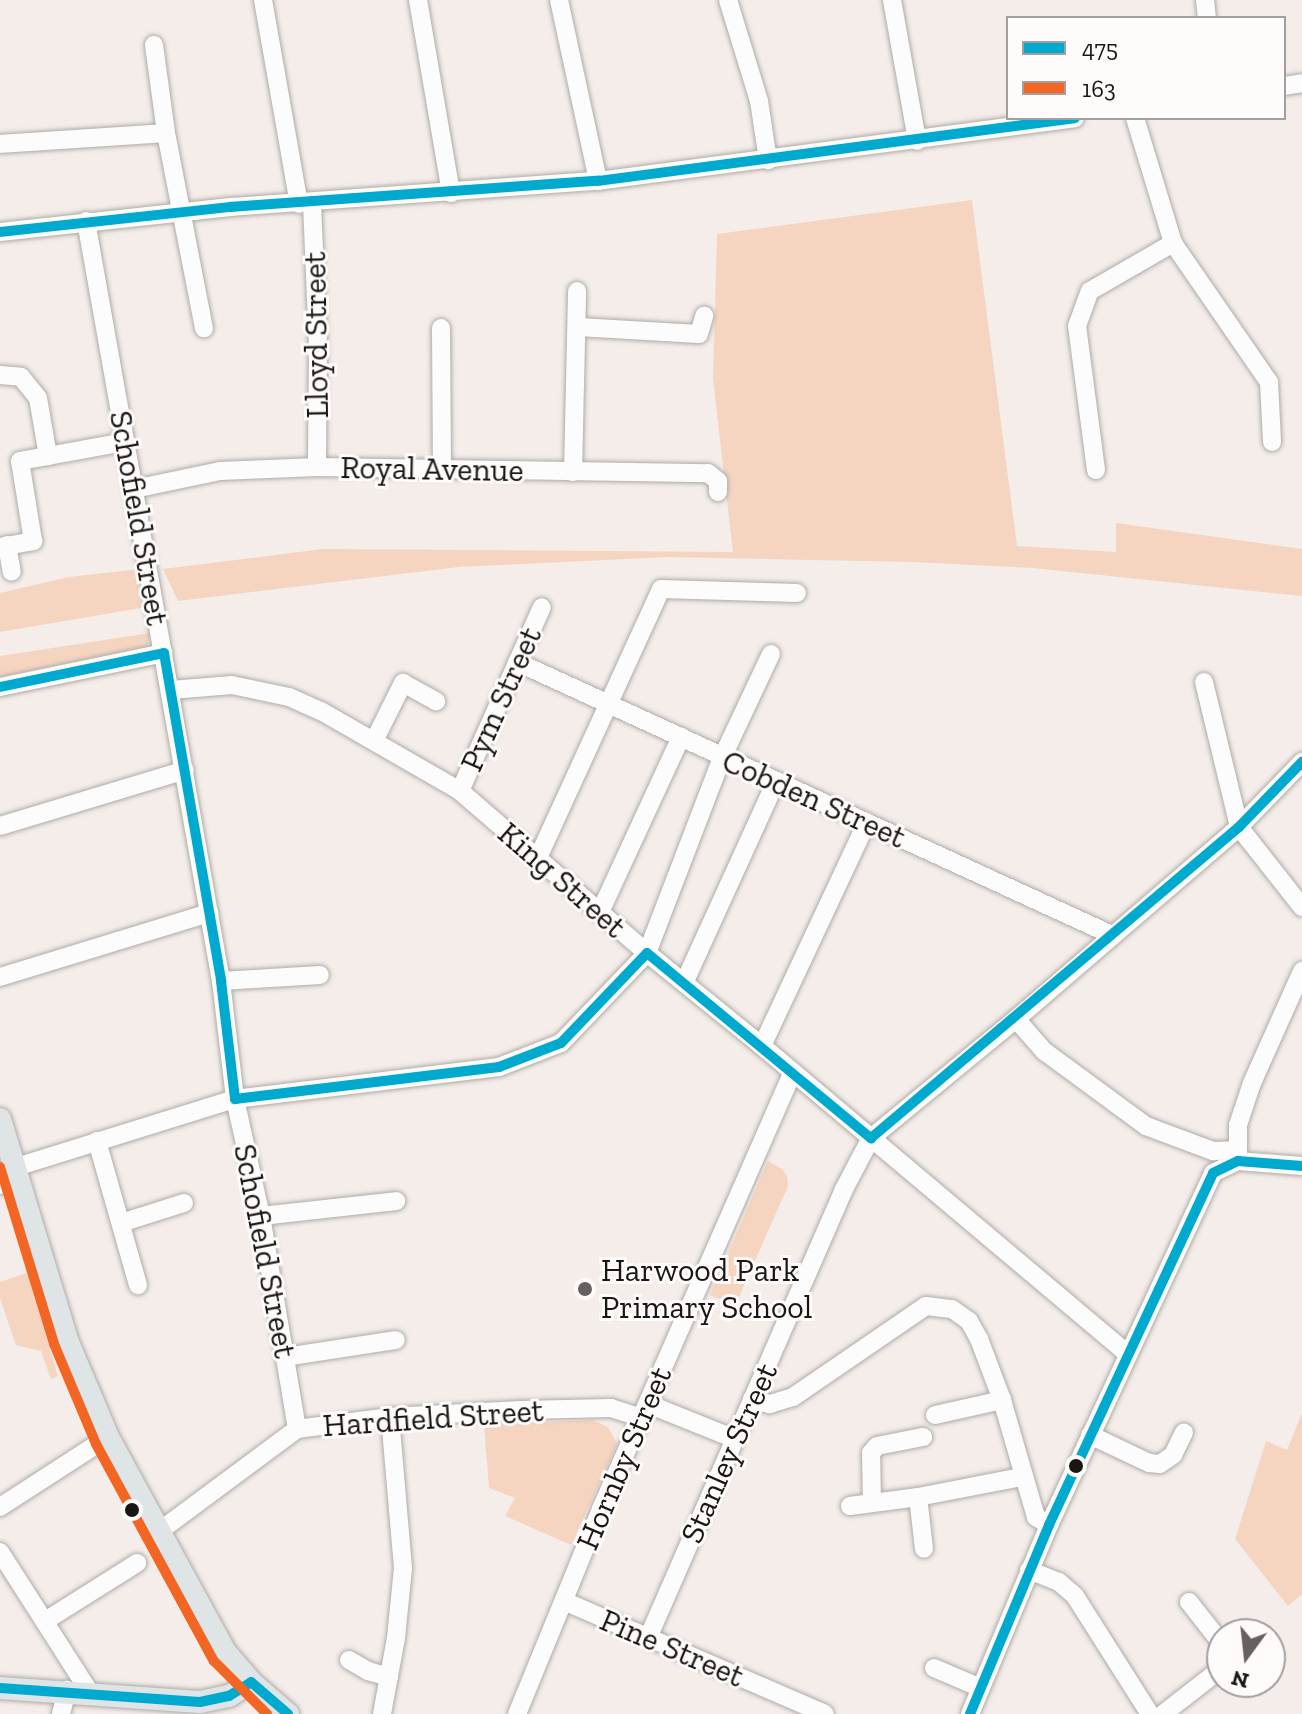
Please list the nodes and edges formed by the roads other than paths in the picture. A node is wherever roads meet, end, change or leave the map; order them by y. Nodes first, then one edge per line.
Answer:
1 (263, 0) edge
2 (418, 0) edge
3 (559, 0) edge
4 (728, 0) edge
5 (892, 0) edge
6 (154, 45) dead end
7 (1061, 120) edge
8 (1136, 120) edge
9 (166, 133) junction
10 (917, 141) junction
11 (0, 144) edge
12 (768, 160) junction
13 (598, 181) junction
14 (451, 193) junction
15 (306, 203) junction
16 (181, 213) junction
17 (86, 221) junction
18 (0, 232) edge
19 (1173, 243) junction
20 (577, 291) dead end
21 (704, 316) dead end
22 (578, 327) junction
23 (204, 328) dead end
24 (441, 328) dead end
25 (0, 375) edge
26 (125, 442) junction
27 (1272, 442) dead end
28 (48, 456) junction
29 (317, 467) junction
30 (442, 468) junction
31 (1096, 470) dead end
32 (573, 472) junction
33 (134, 489) junction
34 (718, 492) dead end
35 (4, 546) edge
36 (12, 572) dead end
37 (797, 593) dead end
38 (542, 607) dead end
39 (164, 653) junction
40 (771, 654) dead end
41 (517, 662) junction
42 (1204, 682) dead end
43 (0, 687) edge
44 (171, 690) junction
45 (436, 701) dead end
46 (608, 703) junction
47 (681, 737) junction
48 (374, 741) junction
49 (722, 758) junction
50 (1302, 762) edge
51 (185, 770) junction
52 (776, 781) junction
53 (460, 791) junction
54 (867, 822) junction
55 (0, 826) edge
56 (1239, 827) junction
57 (537, 860) junction
58 (1302, 907) edge
59 (601, 910) junction
60 (209, 913) junction
61 (1112, 935) junction
62 (647, 953) junction
63 (1302, 971) edge
64 (320, 975) dead end
65 (0, 977) edge
66 (221, 981) junction
67 (685, 981) junction
68 (1016, 1019) junction
69 (762, 1046) junction
70 (793, 1072) junction
71 (235, 1099) junction
72 (0, 1119) edge
73 (871, 1138) junction
74 (97, 1141) junction
75 (1237, 1155) junction
76 (1302, 1166) edge
77 (10, 1177) edge
78 (396, 1201) dead end
79 (184, 1203) dead end
80 (261, 1216) junction
81 (121, 1223) junction
82 (138, 1285) dead end
83 (396, 1340) dead end
84 (1128, 1354) junction
85 (285, 1357) junction
86 (752, 1399) junction
87 (1002, 1400) junction
88 (645, 1411) junction
89 (935, 1415) dead end
90 (390, 1417) junction
91 (297, 1429) junction
92 (1184, 1432) dead end
93 (1090, 1435) junction
94 (108, 1437) junction
95 (923, 1437) dead end
96 (735, 1439) junction
97 (1022, 1477) junction
98 (918, 1497) junction
99 (872, 1503) junction
100 (850, 1506) dead end
101 (0, 1507) edge
102 (1049, 1525) junction
103 (161, 1530) junction
104 (924, 1549) dead end
105 (0, 1552) edge
106 (137, 1563) dead end
107 (1029, 1570) junction
108 (564, 1601) junction
109 (1189, 1602) dead end
110 (45, 1621) junction
111 (1206, 1632) edge
112 (648, 1638) junction
113 (349, 1660) dead end
114 (934, 1668) dead end
115 (389, 1677) junction
116 (1206, 1680) edge
117 (251, 1682) junction
118 (0, 1688) edge
119 (981, 1688) junction
120 (78, 1690) junction
121 (61, 1714) edge
122 (288, 1714) edge
123 (382, 1714) edge
124 (517, 1714) edge
125 (825, 1714) edge
126 (970, 1714) edge
127 (1150, 1714) edge
128 (1163, 1714) edge

1 - 15 street, Lloyd Street
2 - 14 street
3 - 13 street
4 - 12 street
5 - 10 street
6 - 9 street
7 - 10 street
8 - 19 street
9 - 11 street
9 - 16 street
10 - 12 street
12 - 13 street
13 - 14 street
14 - 15 street
15 - 16 street
15 - 29 street, Lloyd Street
16 - 17 street
16 - 23 street
17 - 18 street
17 - 26 street, Schofield Street
19 - 27 street
19 - 31 street
20 - 22 street
21 - 22 street
22 - 32 street
24 - 30 street
25 - 28 street
26 - 28 street
26 - 33 street, Schofield Street
28 - 35 street
29 - 30 street, Royal Avenue
29 - 33 street, Royal Avenue
30 - 32 street, Royal Avenue
32 - 34 street, Royal Avenue
33 - 39 street, Schofield Street
35 - 36 street
37 - 46 street
38 - 41 street, Pym Street
39 - 43 street
39 - 44 street, Schofield Street
40 - 49 street
41 - 46 street, Cobden Street
41 - 53 street, Pym Street
42 - 56 street
44 - 48 street, King Street
44 - 51 street, Schofield Street
45 - 48 street
46 - 47 street, Cobden Street
46 - 57 street
47 - 49 street, Cobden Street
47 - 59 street
48 - 53 street, King Street
49 - 52 street, Cobden Street
49 - 62 street
50 - 56 street
51 - 55 street
51 - 60 street, Schofield Street
52 - 54 street, Cobden Street
52 - 67 street
53 - 57 street, King Street
54 - 61 street, Cobden Street
54 - 69 street
56 - 58 street
56 - 61 street
57 - 59 street, King Street
59 - 62 street, King Street
60 - 65 street
60 - 66 street, Schofield Street
61 - 68 street
62 - 67 street, King Street
62 - 71 street
63 - 75 street
64 - 66 street
66 - 71 street, Schofield Street
67 - 69 street, King Street
68 - 73 street
68 - 75 street
69 - 70 street, King Street
70 - 73 street, King Street
70 - 88 street, Hornby Street
71 - 74 street
71 - 80 street, Schofield Street
72 - 77 main road
73 - 84 street, King Street
73 - 86 street, Stanley Street
74 - 77 street
74 - 81 street
75 - 76 street
75 - 84 street
77 - 94 main road
78 - 80 street
79 - 81 street
80 - 85 street, Schofield Street
81 - 82 street
83 - 85 street
84 - 93 street
85 - 91 street, Schofield Street
86 - 87 street
86 - 96 street, Stanley Street
87 - 89 street
87 - 97 street
88 - 90 street, Hardfield Street
88 - 96 street, Hardfield Street
88 - 108 street, Hornby Street
90 - 91 street, Hardfield Street
90 - 115 street
91 - 103 street, Hardfield Street
92 - 93 street
93 - 102 street
94 - 101 street
94 - 103 main road
95 - 99 street
96 - 112 street, Stanley Street
97 - 98 street
97 - 102 street
98 - 99 street
98 - 104 street
99 - 100 street
102 - 107 street
103 - 117 main road
105 - 110 street
106 - 110 street
107 - 119 street
107 - 127 street
108 - 112 street, Pine Street
108 - 124 street, Hornby Street
109 - 111 street
110 - 120 street
112 - 125 street, Pine Street
113 - 115 street
114 - 119 street
115 - 123 street
116 - 128 street
117 - 120 main road
117 - 122 main road
118 - 120 main road
119 - 126 street
120 - 121 street

